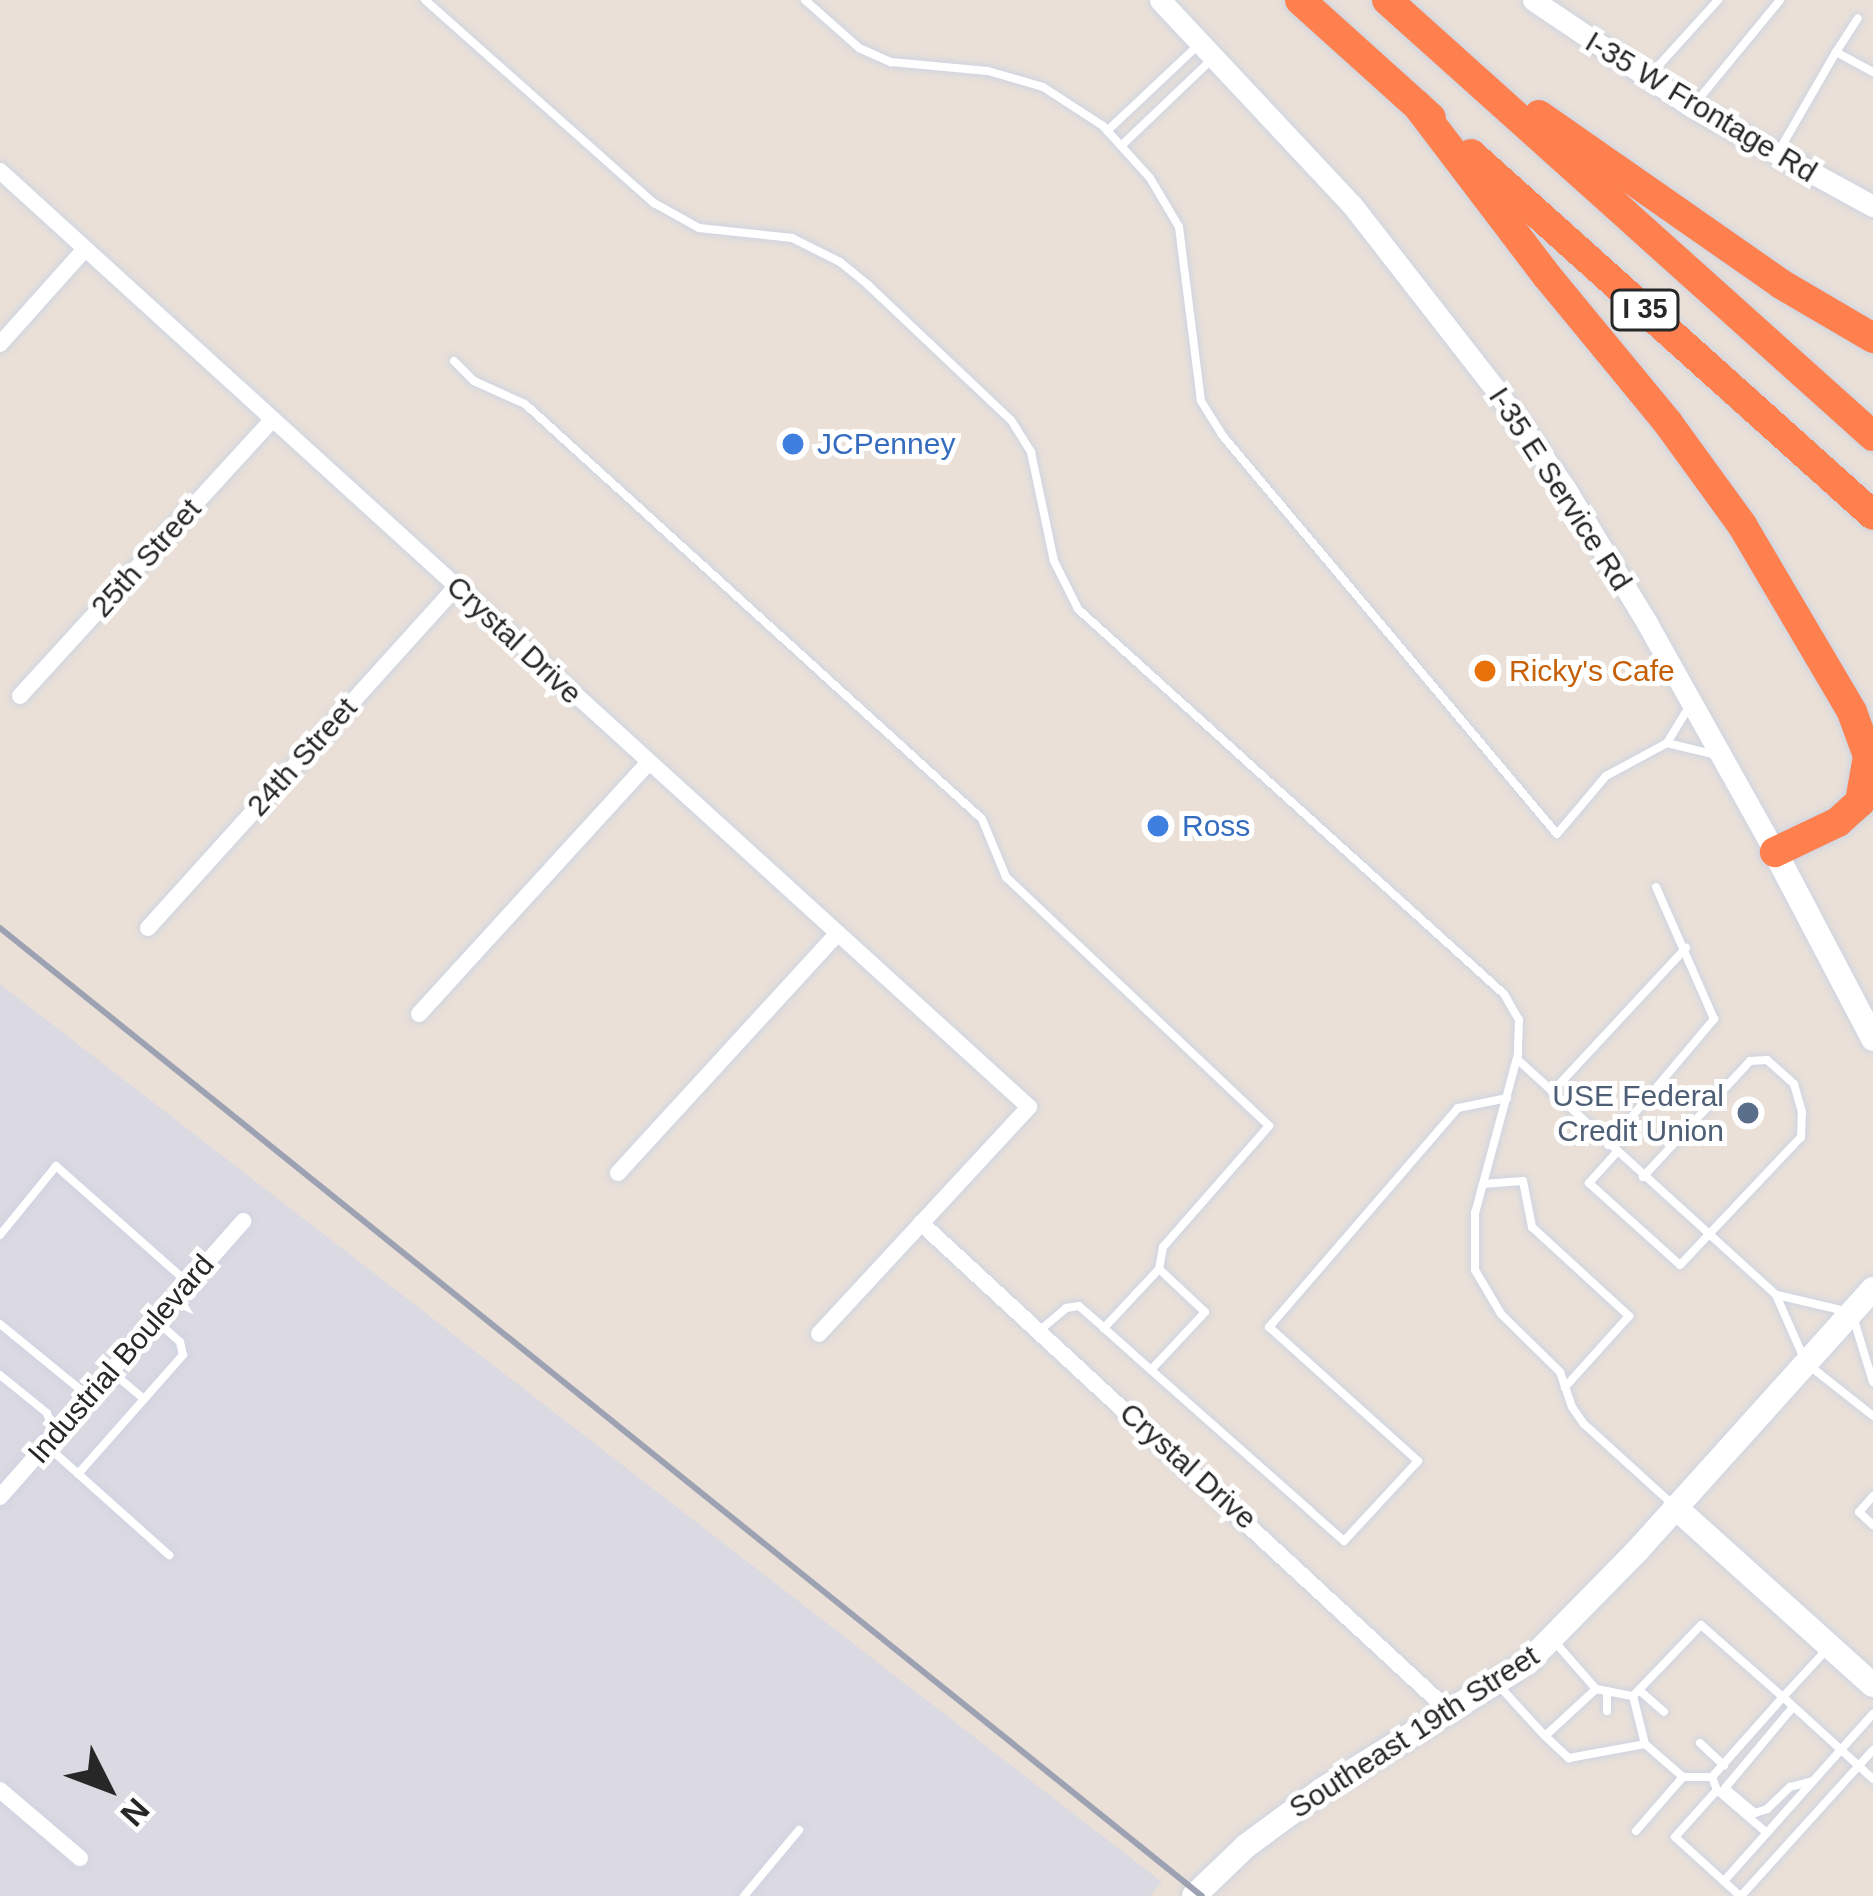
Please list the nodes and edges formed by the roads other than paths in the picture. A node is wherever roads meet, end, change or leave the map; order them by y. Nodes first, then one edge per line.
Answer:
1 (425, 0) edge
2 (805, 0) edge
3 (1160, 0) edge
4 (1300, 0) edge
5 (1387, 0) edge
6 (1533, 0) edge
7 (1718, 0) edge
8 (1780, 0) edge
9 (1858, 18) dead end
10 (1208, 49) junction
11 (1836, 52) junction
12 (1454, 60) junction
13 (1873, 72) edge
14 (1647, 78) junction
15 (1416, 104) junction
16 (1692, 107) junction
17 (1107, 130) junction
18 (1121, 146) junction
19 (1776, 155) junction
20 (0, 171) edge
21 (1873, 206) edge
22 (85, 249) junction
23 (1873, 338) edge
24 (0, 344) edge
25 (454, 361) dead end
26 (272, 420) junction
27 (1873, 436) edge
28 (1873, 515) edge
29 (456, 587) junction
30 (20, 696) dead end
31 (1692, 702) junction
32 (1667, 743) junction
33 (1722, 757) junction
34 (648, 763) junction
35 (1775, 852) junction
36 (1656, 887) dead end
37 (148, 928) dead end
38 (837, 934) junction
39 (1685, 949) junction
40 (419, 1014) dead end
41 (1873, 1039) edge
42 (1516, 1059) junction
43 (1552, 1092) junction
44 (1507, 1098) junction
45 (1608, 1144) junction
46 (1617, 1152) junction
47 (618, 1173) dead end
48 (1643, 1177) junction
49 (1483, 1184) junction
50 (243, 1221) dead end
51 (921, 1222) junction
52 (1710, 1234) junction
53 (0, 1235) edge
54 (1160, 1269) junction
55 (188, 1283) junction
56 (1873, 1289) edge
57 (1776, 1295) junction
58 (1852, 1312) junction
59 (156, 1320) junction
60 (0, 1324) edge
61 (1104, 1328) junction
62 (1039, 1331) junction
63 (819, 1334) dead end
64 (1806, 1363) junction
65 (1151, 1370) junction
66 (111, 1372) junction
67 (0, 1375) edge
68 (1873, 1382) edge
69 (1564, 1388) junction
70 (89, 1396) junction
71 (144, 1399) junction
72 (1873, 1416) edge
73 (50, 1440) junction
74 (78, 1474) junction
75 (1873, 1496) edge
76 (0, 1497) edge
77 (1675, 1507) junction
78 (1873, 1525) edge
79 (169, 1555) dead end
80 (1553, 1639) junction
81 (1829, 1647) junction
82 (1497, 1684) junction
83 (1873, 1685) edge
84 (1602, 1690) junction
85 (1636, 1693) junction
86 (1783, 1697) junction
87 (1793, 1707) junction
88 (1607, 1711) dead end
89 (1664, 1712) dead end
90 (1451, 1713) junction
91 (1873, 1714) edge
92 (1545, 1736) junction
93 (1700, 1743) dead end
94 (1645, 1744) junction
95 (1840, 1750) junction
96 (1873, 1750) edge
97 (1724, 1765) junction
98 (1858, 1766) junction
99 (1683, 1777) junction
100 (1712, 1777) junction
101 (1873, 1779) edge
102 (1813, 1780) junction
103 (0, 1790) edge
104 (1717, 1790) junction
105 (799, 1830) dead end
106 (1636, 1831) dead end
107 (1766, 1833) junction
108 (80, 1858) dead end
109 (1724, 1881) junction
110 (744, 1896) edge
111 (1194, 1896) edge
112 (1741, 1896) edge

1 - 42 lane
2 - 17 lane
3 - 10 street, I-35 E Service Rd
4 - 15 highway, I 35
5 - 12 highway, I 35
6 - 14 street, I-35 W Frontage Rd
7 - 14 lane
8 - 16 lane
9 - 11 lane
10 - 17 lane
10 - 18 lane
10 - 31 street, I-35 E Service Rd
11 - 13 lane
11 - 19 lane
12 - 23 highway
12 - 27 highway, I 35
14 - 16 street, I-35 W Frontage Rd
15 - 28 highway, I 35
15 - 35 highway
16 - 19 street, I-35 W Frontage Rd
17 - 18 lane
18 - 32 lane
19 - 21 street, I-35 W Frontage Rd
20 - 22 street, Crystal Drive
22 - 24 street
22 - 26 street, Crystal Drive
25 - 54 lane
26 - 29 street, Crystal Drive
26 - 30 street, 25th Street
29 - 34 street, Crystal Drive
29 - 37 street, 24th Street
31 - 32 lane
31 - 33 street, I-35 E Service Rd
32 - 33 lane
33 - 35 street, I-35 E Service Rd
34 - 38 street, Crystal Drive
34 - 40 street
35 - 41 main road, I-35 E Service Rd
36 - 39 lane
38 - 47 street
38 - 51 street, Crystal Drive
39 - 43 lane
39 - 45 lane
42 - 43 lane
42 - 44 lane
43 - 45 lane
44 - 49 lane
44 - 65 lane
45 - 46 lane
46 - 48 lane
46 - 52 lane
48 - 52 lane
48 - 52 lane
49 - 69 lane
49 - 69 lane
50 - 55 street, Industrial Boulevard
51 - 62 street, Crystal Drive
51 - 63 street
52 - 57 lane
53 - 55 lane
54 - 61 lane
54 - 65 lane
55 - 59 street, Industrial Boulevard
56 - 58 main road, Southeast 19th Street
57 - 58 lane
57 - 64 lane
58 - 64 main road, Southeast 19th Street
58 - 68 lane
59 - 66 street, Industrial Boulevard
59 - 71 lane
60 - 70 lane
61 - 62 lane
61 - 65 lane
62 - 90 street, Crystal Drive
64 - 72 lane
64 - 77 main road, Southeast 19th Street
66 - 70 street, Industrial Boulevard
66 - 71 lane
67 - 73 lane
69 - 77 lane
70 - 73 street, Industrial Boulevard
71 - 74 lane
73 - 74 lane
73 - 76 street, Industrial Boulevard
74 - 79 lane
75 - 78 lane
77 - 80 main road, Southeast 19th Street
77 - 81 main road
80 - 82 main road, Southeast 19th Street
80 - 84 lane
81 - 83 main road
81 - 86 lane
82 - 90 main road, Southeast 19th Street
82 - 92 lane
84 - 85 lane
84 - 88 lane
84 - 92 lane
85 - 86 lane
85 - 89 lane
85 - 94 lane
86 - 87 lane
86 - 97 lane
87 - 95 lane
87 - 102 lane
90 - 111 main road, Southeast 19th Street
91 - 95 lane
92 - 94 lane
93 - 97 lane
94 - 99 lane
95 - 98 lane
95 - 102 lane
96 - 98 lane
97 - 100 lane
98 - 101 lane
98 - 112 lane
99 - 100 lane
99 - 106 lane
100 - 104 lane
102 - 107 lane
103 - 108 street
104 - 107 lane
104 - 109 lane
105 - 110 lane
107 - 109 lane
109 - 112 lane

